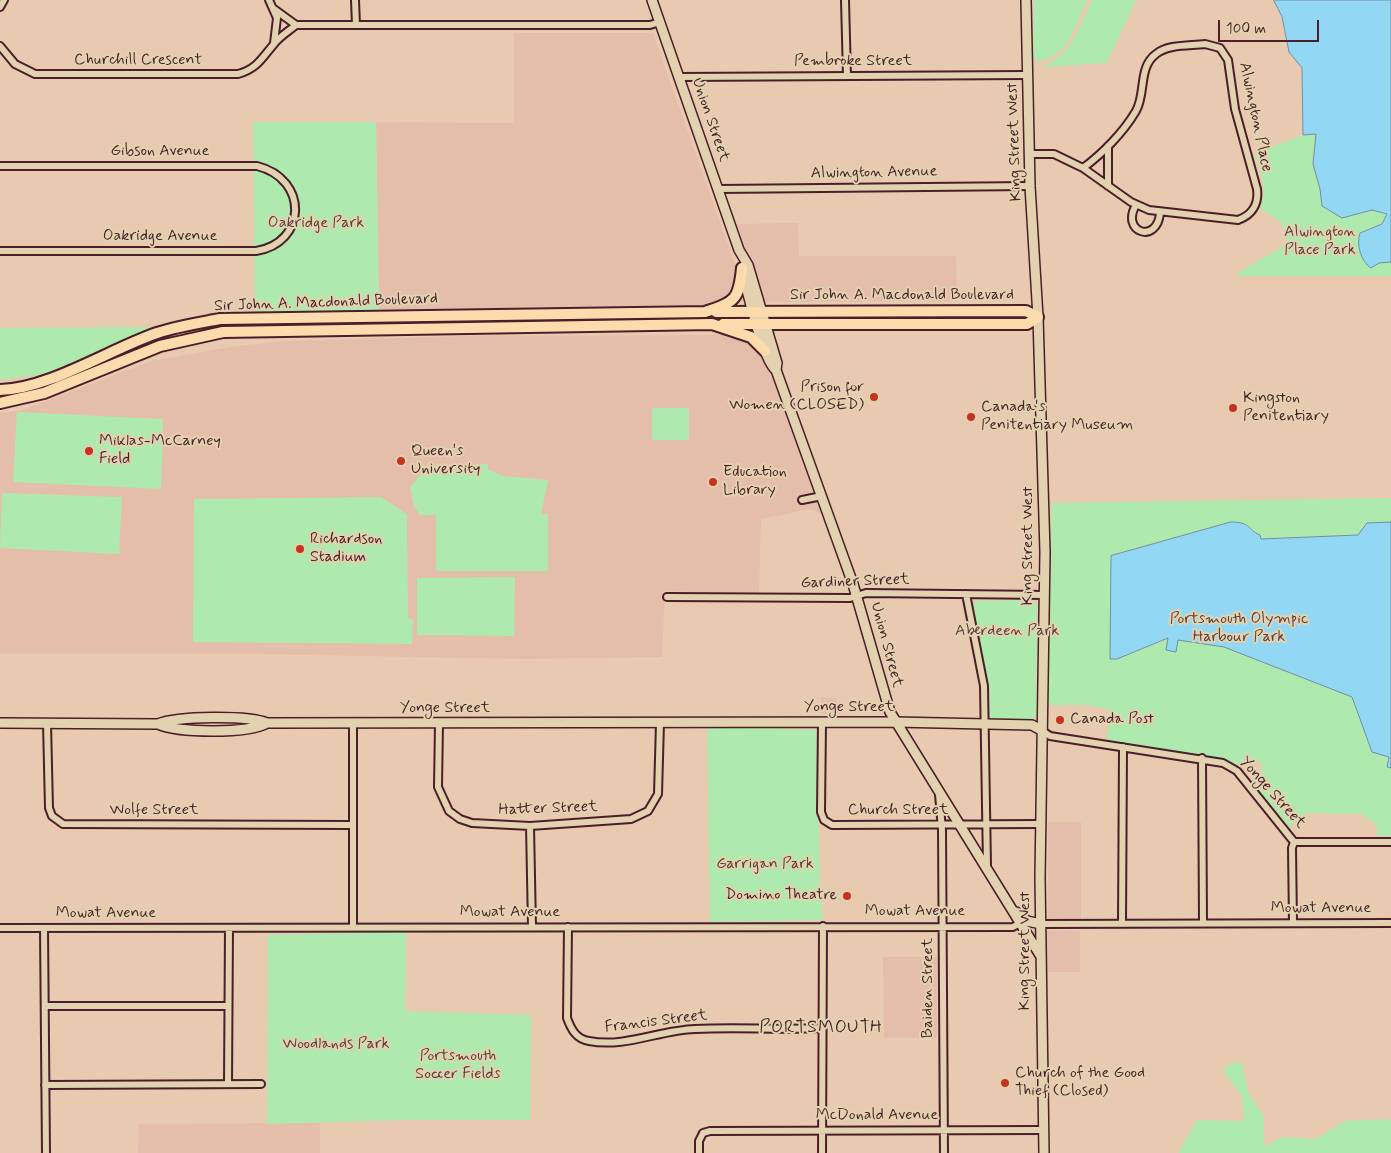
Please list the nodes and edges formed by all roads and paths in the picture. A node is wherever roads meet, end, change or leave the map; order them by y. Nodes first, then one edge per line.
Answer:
1 (4, 0) edge
2 (269, 0) edge
3 (355, 0) edge
4 (652, 0) edge
5 (845, 0) edge
6 (1026, 0) edge
7 (0, 7) edge
8 (274, 9) junction
9 (660, 22) junction
10 (296, 25) junction
11 (356, 25) junction
12 (274, 44) junction
13 (0, 46) edge
14 (1028, 75) junction
15 (847, 76) junction
16 (679, 77) junction
17 (1108, 146) junction
18 (1030, 154) junction
19 (0, 166) edge
20 (1083, 168) junction
21 (1030, 186) junction
22 (1108, 186) junction
23 (718, 189) junction
24 (1136, 205) junction
25 (295, 208) joint
26 (1160, 213) junction
27 (0, 250) edge
28 (739, 250) junction
29 (742, 268) junction
30 (757, 311) junction
31 (705, 312) junction
32 (1038, 317) junction
33 (712, 324) junction
34 (761, 324) junction
35 (766, 351) junction
36 (776, 370) junction
37 (0, 390) edge
38 (2, 403) edge
39 (822, 496) junction
40 (802, 500) dead end
41 (966, 594) junction
42 (857, 595) junction
43 (1045, 595) junction
44 (667, 597) dead end
45 (895, 722) junction
46 (660, 723) junction
47 (822, 723) junction
48 (0, 724) edge
49 (47, 724) junction
50 (352, 724) junction
51 (439, 724) junction
52 (985, 724) junction
53 (1042, 730) junction
54 (1122, 747) junction
55 (1202, 758) junction
56 (940, 794) junction
57 (959, 824) junction
58 (985, 824) junction
59 (1041, 824) junction
60 (352, 825) junction
61 (530, 826) junction
62 (942, 826) junction
63 (1294, 842) junction
64 (1391, 842) edge
65 (987, 868) junction
66 (1010, 906) junction
67 (1020, 923) junction
68 (1203, 923) junction
69 (1292, 923) junction
70 (1391, 923) edge
71 (1040, 924) junction
72 (1122, 924) junction
73 (532, 926) junction
74 (823, 926) junction
75 (942, 926) junction
76 (353, 927) junction
77 (568, 927) junction
78 (0, 928) edge
79 (44, 928) junction
80 (229, 928) junction
81 (1041, 957) junction
82 (45, 1006) junction
83 (228, 1006) junction
84 (822, 1028) junction
85 (228, 1084) junction
86 (261, 1084) dead end
87 (45, 1085) junction
88 (822, 1130) junction
89 (943, 1130) junction
90 (1044, 1130) junction
91 (46, 1153) edge
92 (699, 1153) edge
93 (822, 1153) edge
94 (944, 1153) edge
95 (1044, 1153) edge

1 - 7 street
2 - 8 street
3 - 11 street
4 - 9 main road, Union Street
5 - 15 street
6 - 14 main road, King Street West
8 - 10 street
8 - 12 street, Churchill Crescent
9 - 11 street
9 - 16 main road, Union Street
10 - 11 street
10 - 12 street, Churchill Crescent
12 - 13 street, Churchill Crescent
14 - 15 street, Pembroke Street
14 - 18 main road, King Street West
15 - 16 street, Pembroke Street
16 - 23 main road, Union Street
17 - 20 street, Alwington Place
17 - 22 street
17 - 26 street, Alwington Place
18 - 20 street, Alwington Place
18 - 21 main road, King Street West
19 - 25 street, Gibson Avenue
20 - 22 street, Alwington Place
21 - 23 street, Alwington Avenue
21 - 32 main road, King Street West
22 - 24 street, Alwington Place
23 - 28 main road, Union Street
24 - 26 street, Alwington Place
24 - 26 street
25 - 27 street, Oakridge Avenue
28 - 29 main road, Union Street
28 - 30 main road, Union Street
29 - 30 main road, Union Street
29 - 31 main road
30 - 31 main road, Sir John A. Macdonald Boulevard
30 - 32 main road, Sir John A. Macdonald Boulevard
30 - 34 main road, Union Street
31 - 37 main road, Sir John A. Macdonald Boulevard
32 - 34 main road, Sir John A. Macdonald Boulevard
32 - 43 main road, King Street West
33 - 34 main road, Sir John A. Macdonald Boulevard
33 - 35 main road
33 - 38 main road, Sir John A. Macdonald Boulevard
34 - 35 main road, Union Street
34 - 36 main road, Union Street
35 - 36 main road, Union Street
36 - 39 main road, Union Street
39 - 40 street
39 - 42 main road, Union Street
41 - 42 street, Gardiner Street
41 - 43 street, Gardiner Street
41 - 52 street
42 - 44 street, Gardiner Street
42 - 45 main road, Union Street
43 - 53 main road, King Street West
45 - 47 main road, Yonge Street
45 - 52 main road, Yonge Street
45 - 56 main road, Union Street
46 - 47 main road, Yonge Street
46 - 51 main road, Yonge Street
46 - 61 street, Hatter Street
47 - 62 street, Church Street
48 - 49 main road, Yonge Street
49 - 50 main road, Yonge Street
49 - 60 street, Wolfe Street
50 - 51 main road, Yonge Street
50 - 60 street
51 - 61 street, Hatter Street
52 - 53 main road, Yonge Street
52 - 58 street
53 - 54 street, Yonge Street
53 - 59 main road, King Street West
54 - 55 street, Yonge Street
54 - 72 street
55 - 63 street, Yonge Street
55 - 68 street
56 - 57 main road, Union Street
56 - 62 street, Baiden Street
57 - 58 street, Church Street
57 - 62 street, Church Street
57 - 65 main road, Union Street
58 - 59 street, Church Street
58 - 65 street
59 - 71 main road, King Street West
60 - 76 street
61 - 73 street
62 - 75 street, Baiden Street
63 - 64 street, Yonge Street
63 - 69 street
65 - 66 main road, Union Street
66 - 67 main road, Union Street
66 - 71 main road, Union Street
67 - 75 street, Mowat Avenue
67 - 81 main road, Union Street
68 - 69 street, Mowat Avenue
68 - 72 street, Mowat Avenue
69 - 70 street, Mowat Avenue
71 - 72 street, Mowat Avenue
71 - 81 main road, King Street West
73 - 76 street, Mowat Avenue
73 - 77 street, Mowat Avenue
74 - 75 street, Mowat Avenue
74 - 77 street, Mowat Avenue
74 - 84 street
75 - 89 street, Baiden Street
76 - 80 street, Mowat Avenue
77 - 84 street, Francis Street
78 - 79 street, Mowat Avenue
79 - 80 street, Mowat Avenue
79 - 82 street
80 - 83 street
81 - 90 main road, King Street West
82 - 83 street
82 - 87 street
83 - 85 street
84 - 88 street
85 - 86 street
85 - 87 street
87 - 91 street
88 - 89 street, McDonald Avenue
88 - 92 street, McDonald Avenue
88 - 93 street
89 - 90 street, McDonald Avenue
89 - 94 street, Baiden Street
90 - 95 main road, King Street West

